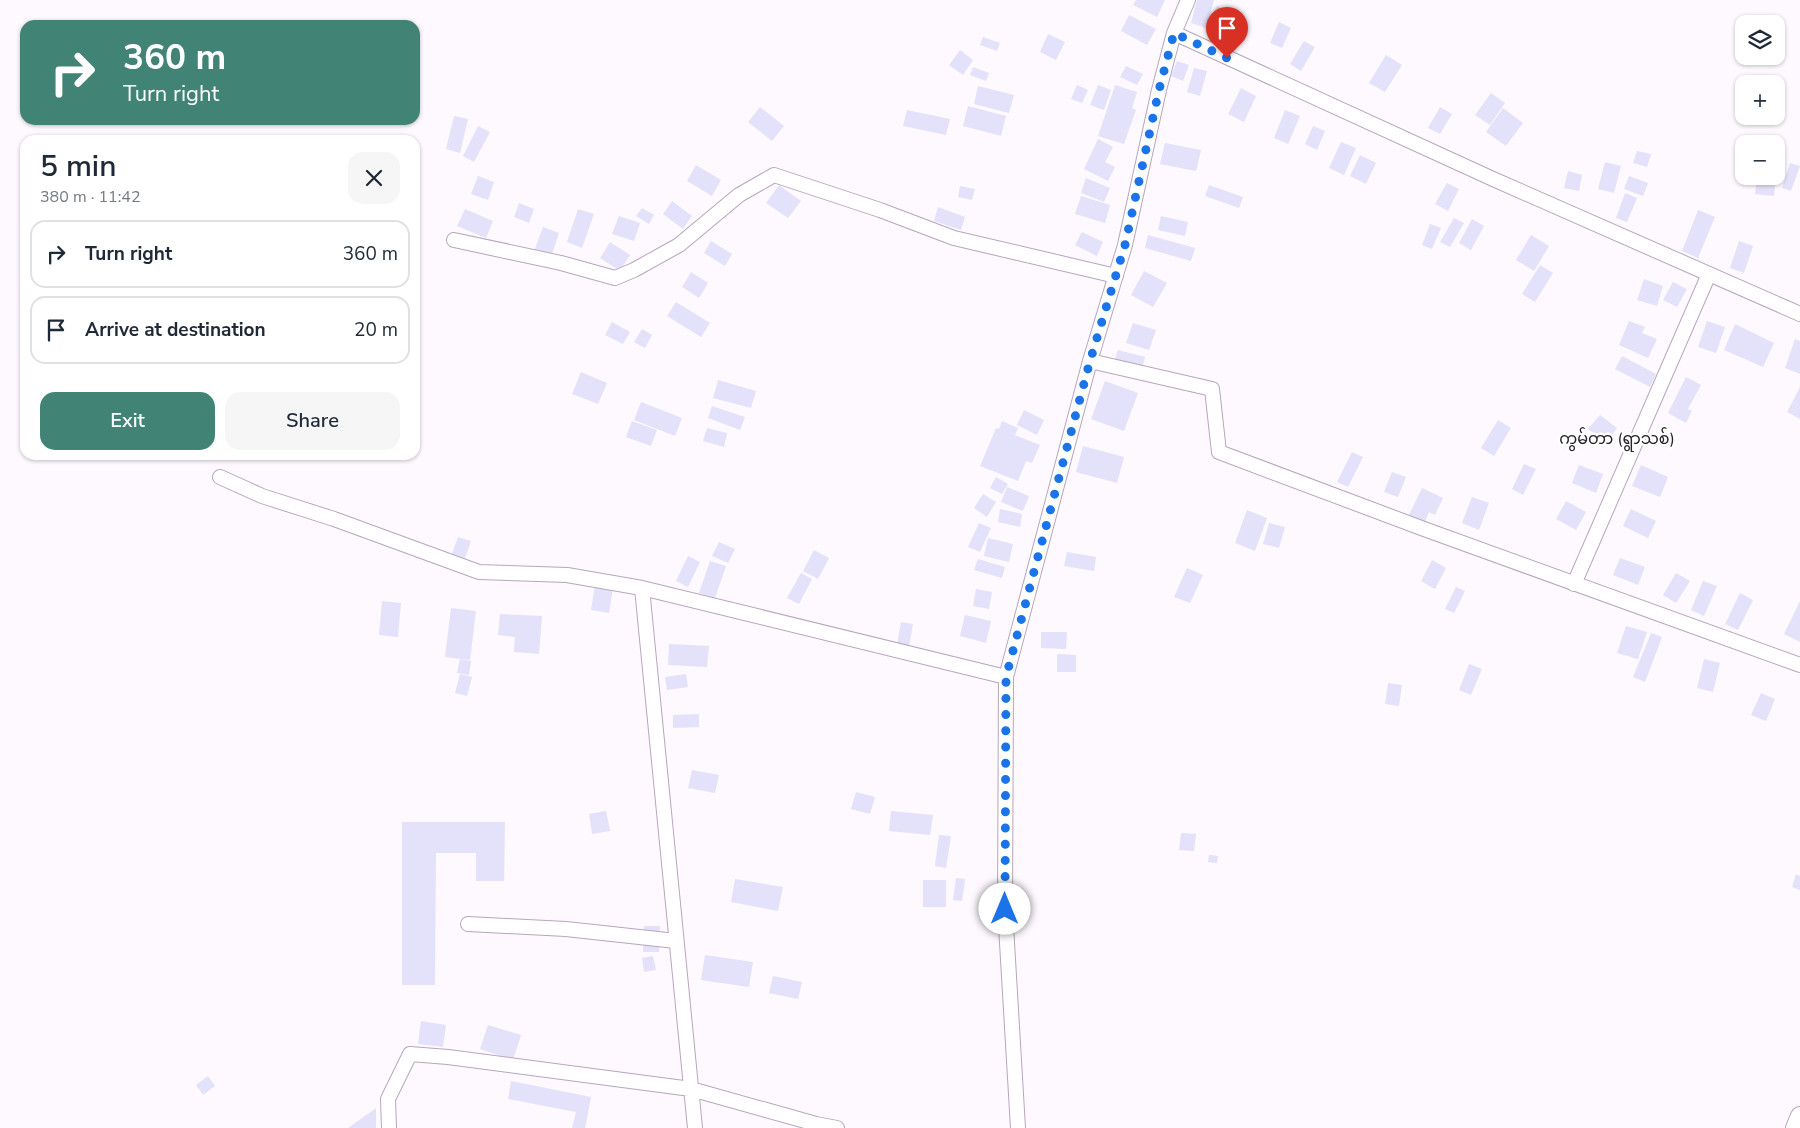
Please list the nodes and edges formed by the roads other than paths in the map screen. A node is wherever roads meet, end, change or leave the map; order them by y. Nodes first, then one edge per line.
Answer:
1 (1188, 0) edge
2 (1174, 33) junction
3 (454, 240) dead end
4 (1709, 274) junction
5 (1116, 276) junction
6 (1800, 314) edge
7 (1090, 361) junction
8 (220, 477) dead end
9 (1574, 584) junction
10 (642, 588) junction
11 (1800, 665) edge
12 (1006, 677) junction
13 (468, 924) dead end
14 (676, 941) junction
15 (691, 1089) junction
16 (1800, 1116) edge
17 (389, 1128) edge
18 (695, 1128) edge
19 (836, 1128) edge
20 (1018, 1128) edge
21 (1795, 1128) edge

1 - 2 street
2 - 4 street
2 - 5 street
3 - 5 street
4 - 6 street
4 - 9 street
5 - 7 street
7 - 9 street
7 - 12 street
8 - 10 street
9 - 11 street
10 - 12 street
10 - 14 street
12 - 20 street
13 - 14 street
14 - 15 street
15 - 17 street
15 - 18 street
15 - 19 street
16 - 21 street

